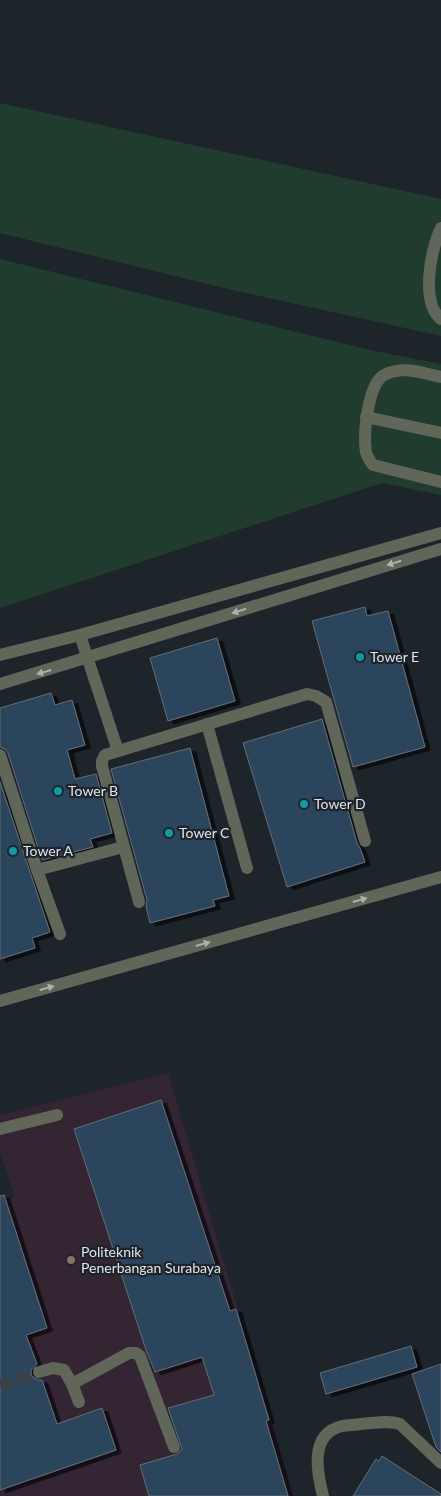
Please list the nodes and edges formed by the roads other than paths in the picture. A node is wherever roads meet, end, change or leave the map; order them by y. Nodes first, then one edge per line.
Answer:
1 (441, 228) edge
2 (437, 264) edge
3 (441, 318) edge
4 (441, 378) edge
5 (366, 417) junction
6 (441, 433) edge
7 (441, 482) edge
8 (441, 533) edge
9 (441, 549) edge
10 (80, 635) junction
11 (0, 655) edge
12 (87, 658) junction
13 (0, 684) edge
14 (207, 724) junction
15 (118, 751) junction
16 (0, 755) edge
17 (365, 841) dead end
18 (123, 846) junction
19 (247, 868) dead end
20 (37, 870) junction
21 (441, 877) edge
22 (139, 902) dead end
23 (60, 934) dead end
24 (0, 1001) edge
25 (57, 1115) dead end
26 (0, 1130) edge
27 (39, 1372) tunnel mouth
28 (72, 1384) junction
29 (79, 1402) dead end
30 (174, 1447) dead end
31 (441, 1463) edge
32 (323, 1496) edge

1 - 2 lane
2 - 3 lane
4 - 5 lane
5 - 6 lane
5 - 7 lane
8 - 10 lane
9 -> 12 lane
10 - 11 lane
10 - 12 lane
12 -> 13 lane
12 - 15 lane
14 - 15 lane
14 - 17 lane
14 - 19 lane
15 - 18 lane
16 - 20 lane
18 - 20 lane
18 - 22 lane
20 - 23 lane
24 -> 21 lane
25 - 26 lane
27 - 28 lane
28 - 29 lane
28 - 30 lane
31 - 32 lane

